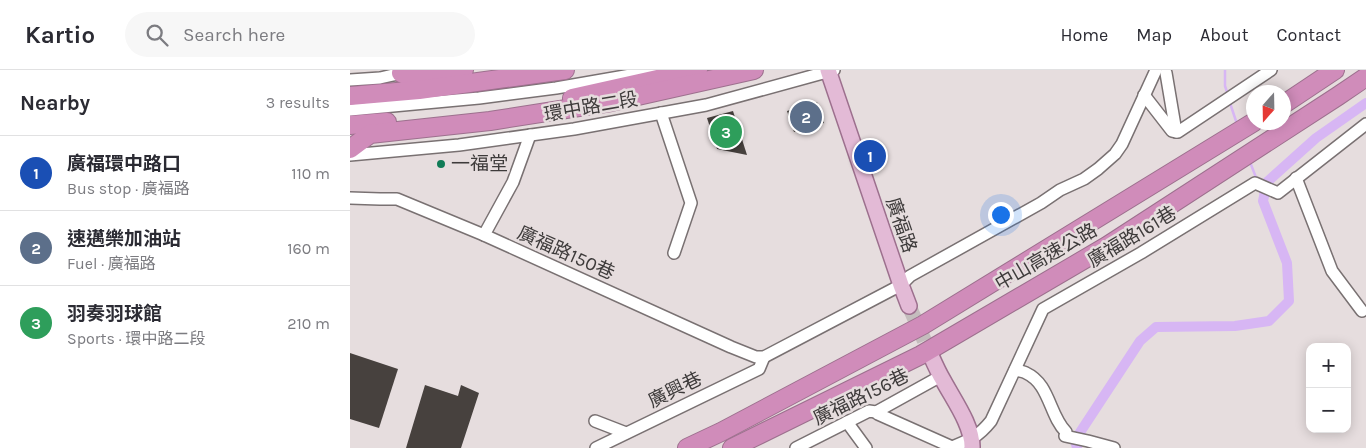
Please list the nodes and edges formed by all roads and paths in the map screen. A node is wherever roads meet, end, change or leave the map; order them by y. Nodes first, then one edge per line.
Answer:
1 (463, 70) edge
2 (565, 70) edge
3 (621, 70) edge
4 (660, 70) edge
5 (698, 70) edge
6 (754, 70) edge
7 (1271, 70) edge
8 (1335, 70) edge
9 (830, 71) edge
10 (409, 72) edge
11 (1161, 72) edge
12 (1366, 76) edge
13 (350, 80) edge
14 (1144, 95) junction
15 (350, 96) edge
16 (1291, 99) edge
17 (350, 104) edge
18 (350, 110) edge
19 (661, 113) junction
20 (350, 125) edge
21 (1246, 127) edge
22 (1364, 127) edge
23 (1176, 132) junction
24 (530, 135) junction
25 (350, 149) edge
26 (350, 155) edge
27 (1296, 178) junction
28 (350, 198) edge
29 (484, 235) junction
30 (674, 253) dead end
31 (901, 285) junction
32 (909, 306) tunnel mouth
33 (1362, 311) dead end
34 (929, 351) tunnel mouth
35 (764, 357) junction
36 (1014, 370) junction
37 (941, 376) junction
38 (876, 412) junction
39 (595, 421) dead end
40 (847, 422) junction
41 (626, 433) junction
42 (972, 444) edge
43 (596, 448) edge
44 (687, 448) edge
45 (732, 448) edge
46 (796, 448) edge
47 (866, 448) edge
48 (1114, 448) edge

1 - 10 highway
2 - 15 highway
3 - 17 street, 環中路二段
4 - 18 street, 環中路二段
5 - 20 highway
6 - 25 highway
7 - 23 street
8 - 16 highway
9 - 19 street, 環中路二段
9 - 31 main road, 廣福路
10 - 13 street
11 - 14 street, 廣興巷
11 - 23 street
12 - 45 highway, 中山高速公路
14 - 23 street
14 - 31 street, 廣興巷
19 - 24 street, 環中路二段
19 - 30 street
21 - 44 highway, 中山高速公路
22 - 27 street, 廣福路161巷
24 - 26 street, 環中路二段
24 - 29 street
27 - 33 street
27 - 36 street, 廣福路161巷
28 - 29 street, 廣福路150巷
29 - 35 street, 廣福路150巷
31 - 32 main road, 廣福路
31 - 35 street, 廣興巷
34 - 37 main road
35 - 41 street, 廣興巷
36 - 42 street, 廣福路161巷
36 - 48 street
37 - 38 street, 廣福路156巷
37 - 42 main road
38 - 40 street, 廣福路156巷
38 - 42 street
39 - 41 street
40 - 46 street, 廣福路156巷
40 - 47 street
41 - 43 street, 廣興巷

